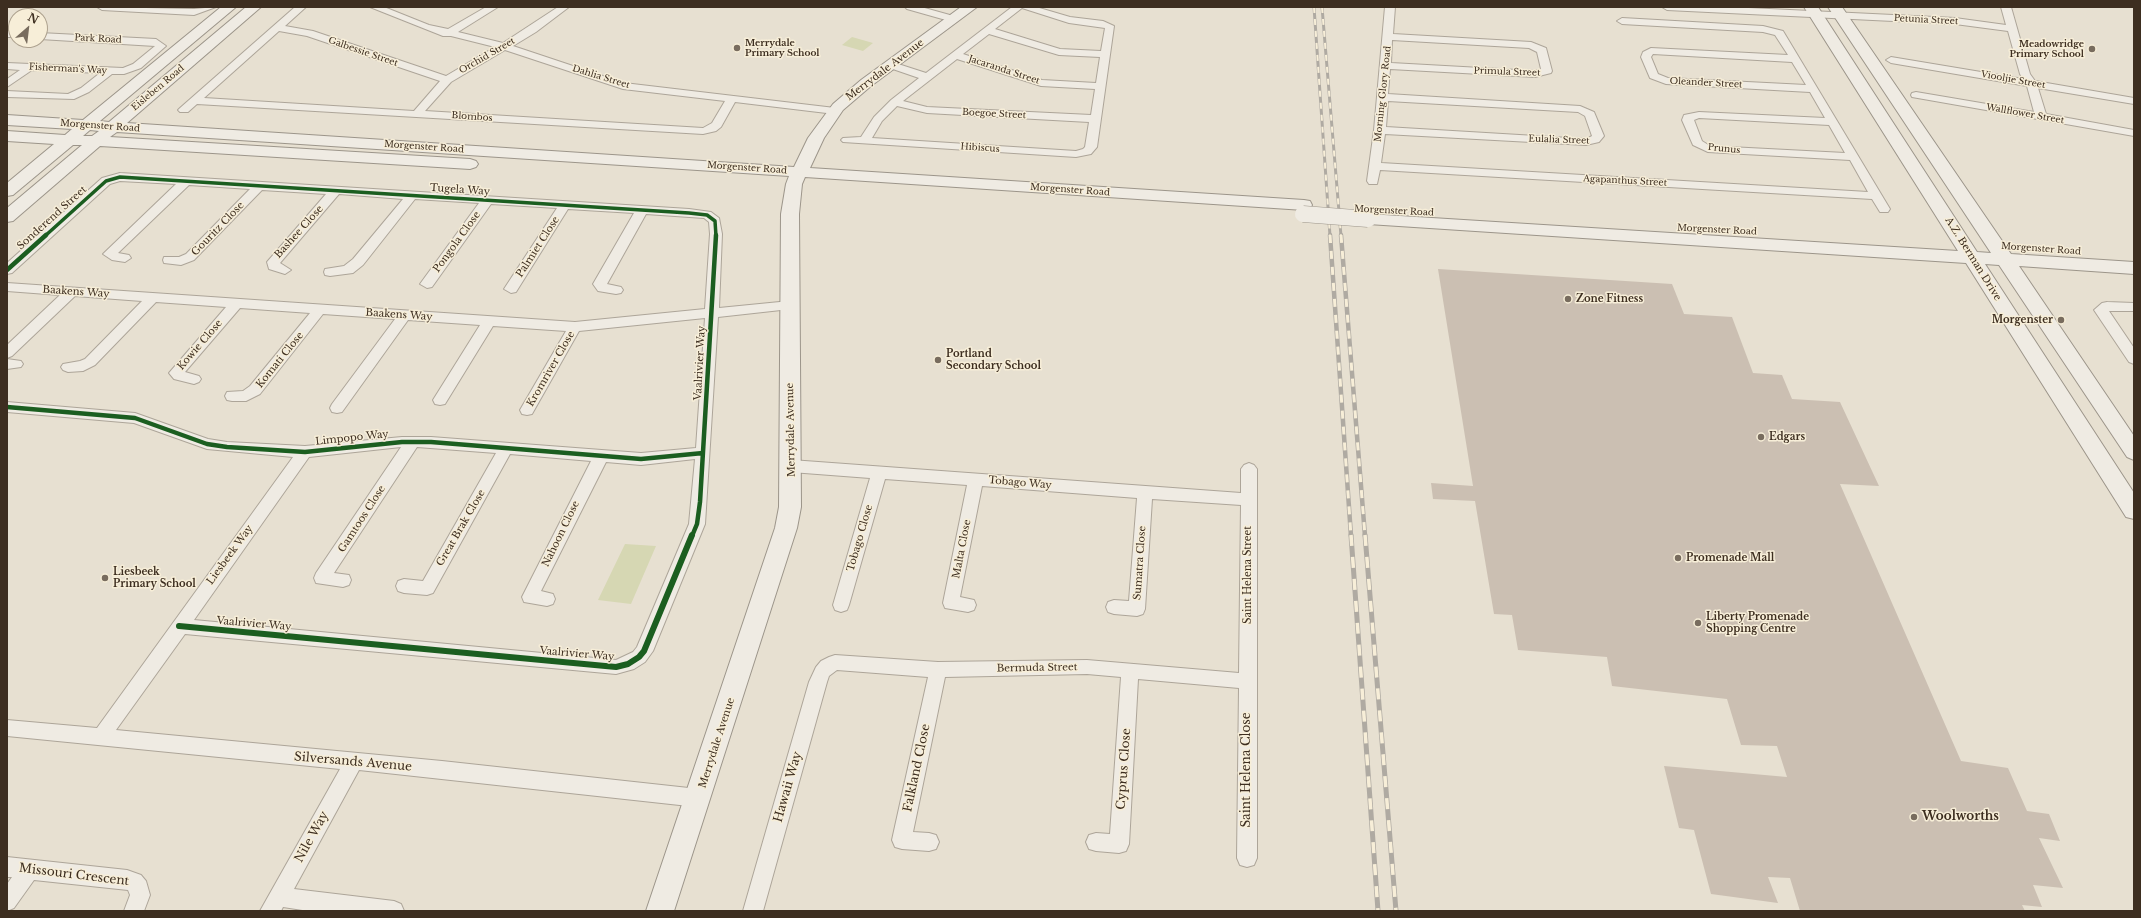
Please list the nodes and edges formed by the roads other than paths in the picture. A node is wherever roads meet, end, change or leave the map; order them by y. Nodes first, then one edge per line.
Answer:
1 (102, 7) edge
2 (212, 7) edge
3 (229, 7) edge
4 (254, 7) edge
5 (301, 7) edge
6 (375, 7) edge
7 (564, 7) edge
8 (910, 7) edge
9 (970, 7) edge
10 (1018, 7) edge
11 (1026, 7) edge
12 (1390, 7) edge
13 (1667, 7) edge
14 (1784, 7) edge
15 (2006, 7) edge
16 (488, 8) edge
17 (1703, 8) edge
18 (1813, 10) edge
19 (1837, 11) edge
20 (953, 19) junction
21 (1622, 21) dead end
22 (1711, 26) junction
23 (2011, 27) junction
24 (278, 28) junction
25 (987, 30) junction
26 (447, 34) junction
27 (48, 36) edge
28 (1388, 37) junction
29 (503, 46) junction
30 (1106, 54) junction
31 (955, 55) junction
32 (1796, 59) junction
33 (1891, 60) dead end
34 (891, 65) junction
35 (7, 66) edge
36 (1385, 66) junction
37 (30, 67) junction
38 (128, 70) joint
39 (108, 72) junction
40 (926, 77) junction
41 (447, 80) junction
42 (7, 84) edge
43 (2031, 84) junction
44 (1101, 86) junction
45 (1813, 89) junction
46 (7, 94) edge
47 (1916, 95) dead end
48 (1382, 97) junction
49 (732, 98) junction
50 (195, 101) junction
51 (2134, 101) edge
52 (895, 102) junction
53 (184, 110) dead end
54 (835, 111) junction
55 (417, 114) junction
56 (2041, 117) junction
57 (1095, 119) junction
58 (7, 120) edge
59 (1832, 122) junction
60 (85, 125) junction
61 (112, 127) junction
62 (1380, 130) junction
63 (2134, 134) edge
64 (7, 136) edge
65 (847, 140) dead end
66 (67, 141) junction
67 (864, 141) junction
68 (94, 142) junction
69 (1852, 157) junction
70 (1375, 166) junction
71 (796, 177) junction
72 (109, 180) joint
73 (186, 181) junction
74 (1373, 181) dead end
75 (260, 185) junction
76 (336, 190) junction
77 (7, 191) edge
78 (412, 195) junction
79 (1876, 196) junction
80 (488, 200) junction
81 (565, 205) junction
82 (1884, 209) dead end
83 (642, 210) junction
84 (7, 217) edge
85 (1968, 251) junction
86 (2000, 253) junction
87 (2134, 256) edge
88 (125, 258) dead end
89 (170, 260) dead end
90 (2134, 268) edge
91 (7, 270) edge
92 (285, 270) dead end
93 (330, 272) dead end
94 (427, 284) dead end
95 (7, 287) edge
96 (510, 289) dead end
97 (616, 290) dead end
98 (71, 292) junction
99 (153, 297) junction
100 (237, 303) junction
101 (790, 305) junction
102 (2134, 307) edge
103 (320, 309) junction
104 (711, 313) junction
105 (404, 316) junction
106 (489, 322) junction
107 (575, 327) junction
108 (7, 353) edge
109 (2134, 359) edge
110 (68, 367) dead end
111 (194, 379) dead end
112 (232, 396) dead end
113 (440, 400) dead end
114 (7, 407) edge
115 (337, 408) dead end
116 (527, 410) dead end
117 (413, 442) junction
118 (506, 448) junction
119 (305, 452) junction
120 (2134, 452) edge
121 (703, 453) junction
122 (601, 456) junction
123 (791, 466) junction
124 (1249, 469) dead end
125 (879, 472) junction
126 (976, 479) junction
127 (1144, 493) junction
128 (1248, 500) junction
129 (2134, 511) edge
130 (343, 580) dead end
131 (404, 586) dead end
132 (547, 599) dead end
133 (841, 605) dead end
134 (968, 605) dead end
135 (1114, 607) dead end
136 (179, 626) junction
137 (827, 666) joint
138 (938, 670) junction
139 (1130, 672) junction
140 (1248, 681) junction
141 (7, 728) edge
142 (101, 737) junction
143 (354, 762) junction
144 (698, 798) junction
145 (929, 842) dead end
146 (1096, 842) dead end
147 (1247, 858) dead end
148 (7, 867) edge
149 (30, 869) junction
150 (7, 901) edge
151 (274, 904) edge
152 (134, 911) edge
153 (394, 911) edge
154 (660, 911) edge
155 (753, 911) edge

1 - 2 street
3 - 60 main road, Eisleben Road
4 - 61 main road, Eisleben Road
5 - 24 street
6 - 26 street, Dahlia Street
7 - 29 street, Orchid Street
8 - 20 street
9 - 20 main road, Merrydale Avenue
10 - 25 street
11 - 30 street, Hibiscus
12 - 28 street, Morning Glory Road
13 - 17 street
14 - 18 street
15 - 23 street
16 - 26 street
17 - 18 street
17 - 22 street
18 - 19 street, Petunia Street
18 - 85 main road, A.Z. Berman Drive
19 - 23 street, Petunia Street
19 - 86 main road
20 - 34 main road, Merrydale Avenue
21 - 22 street
22 - 32 street
23 - 43 street
24 - 41 street, Galbessie Street
24 - 50 street
25 - 30 street
25 - 31 street
26 - 29 street, Dahlia Street
27 - 38 street, Park Road
28 - 36 street, Morning Glory Road
28 - 36 street, Primula Street
29 - 41 street, Orchid Street
29 - 49 street, Dahlia Street
30 - 44 street, Hibiscus
31 - 40 street
31 - 44 street, Jacaranda Street
32 - 45 street
32 - 45 street, Oleander Street
33 - 43 street, Viooljie Street
34 - 40 street
34 - 54 main road, Merrydale Avenue
35 - 37 street, Fisherman's Way
36 - 48 street, Morning Glory Road
37 - 39 street, Fisherman's Way
37 - 42 street
38 - 39 street, Fisherman's Way
39 - 46 street
40 - 52 street
41 - 55 street, Orchid Street
43 - 51 street, Viooljie Street
43 - 56 street
44 - 57 street, Hibiscus
45 - 59 street
47 - 56 street, Wallflower Street
48 - 62 street, Morning Glory Road
48 - 62 street, Eulalia Street
49 - 54 street, Dahlia Street
49 - 55 street, Blombos
50 - 53 street
50 - 55 street, Blombos
52 - 57 street, Boegoe Street
52 - 67 street
54 - 71 main road, Merrydale Avenue
56 - 63 street, Wallflower Street
57 - 67 street, Hibiscus
58 - 60 main road, Morgenster Road
59 - 69 street
59 - 69 street, Prunus
60 - 61 main road, Morgenster Road
60 - 66 main road, Eisleben Road
61 - 68 main road, Eisleben Road
61 - 71 main road, Morgenster Road
62 - 70 street, Morning Glory Road
64 - 66 main road, Morgenster Road
65 - 67 street
66 - 68 main road, Morgenster Road
66 - 77 main road, Eisleben Road
68 - 71 main road, Morgenster Road
68 - 84 main road, Eisleben Road
69 - 79 street
70 - 74 street, Morning Glory Road
70 - 79 street, Agapanthus Street
71 - 85 main road, Morgenster Road, bridge
71 - 101 main road, Merrydale Avenue
72 - 73 street, Tugela Way
72 - 91 street, Sonderend Street
73 - 75 street, Tugela Way
73 - 88 street
75 - 76 street, Tugela Way
75 - 89 street, Gouritz Close
76 - 78 street, Tugela Way
76 - 92 street, Bashee Close
78 - 80 street, Tugela Way
78 - 93 street
79 - 82 street
80 - 81 street, Tugela Way
80 - 94 street, Pongola Close
81 - 83 street, Tugela Way
81 - 96 street, Palmiet Close
83 - 97 street
83 - 104 street, Tugela Way
85 - 86 main road, Morgenster Road
85 - 129 main road, A.Z. Berman Drive
86 - 87 main road, Morgenster Road
86 - 90 main road, Morgenster Road
86 - 120 main road
95 - 98 street, Baakens Way
98 - 99 street, Baakens Way
98 - 108 street
99 - 100 street, Baakens Way
99 - 110 street
100 - 103 street, Baakens Way
100 - 111 street, Kowie Close
101 - 104 street, Baakens Way
101 - 123 main road, Merrydale Avenue
102 - 109 street
103 - 105 street, Baakens Way
103 - 112 street, Komati Close
104 - 107 street, Baakens Way
104 - 121 street, Vaalrivier Way
105 - 106 street, Baakens Way
105 - 115 street
106 - 107 street, Baakens Way
106 - 113 street
107 - 116 street, Kromriver Close
114 - 119 street, Limpopo Way
117 - 118 street, Limpopo Way
117 - 119 street, Limpopo Way
117 - 130 street, Gamtoos Close
118 - 122 street, Limpopo Way
118 - 131 street, Great Brak Close
119 - 136 street, Liesbeek Way
121 - 122 street, Limpopo Way
121 - 136 street, Vaalrivier Way
122 - 132 street, Nahoon Close
123 - 125 street, Tobago Way
123 - 144 main road, Merrydale Avenue
124 - 128 street, Saint Helena Street
125 - 126 street, Tobago Way
125 - 133 street, Tobago Close
126 - 127 street, Tobago Way
126 - 134 street, Malta Close
127 - 128 street, Tobago Way
127 - 135 street, Sumatra Close
128 - 140 street, Saint Helena Street
136 - 142 street, Liesbeek Way
137 - 138 street, Bermuda Street
137 - 155 street, Hawaii Way
138 - 139 street, Bermuda Street
138 - 145 street, Falkland Close
139 - 140 street, Bermuda Street
139 - 146 street, Cyprus Close
140 - 147 street, Saint Helena Close
141 - 142 street, Silversands Avenue
142 - 143 street, Silversands Avenue
143 - 144 street, Silversands Avenue
143 - 151 street, Nile Way
144 - 154 main road, Merrydale Avenue
148 - 149 street, Missouri Crescent
149 - 150 street
149 - 152 street, Missouri Crescent
151 - 153 street

